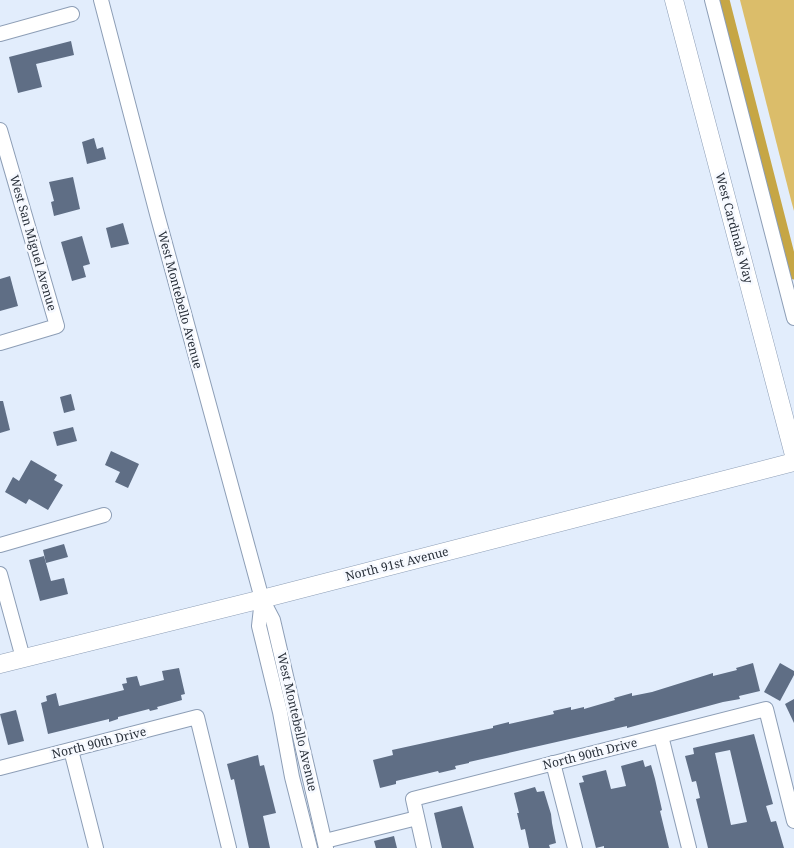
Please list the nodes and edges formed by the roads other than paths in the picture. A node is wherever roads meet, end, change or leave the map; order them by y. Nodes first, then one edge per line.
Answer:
1 (101, 0) edge
2 (674, 0) edge
3 (712, 0) edge
4 (72, 14) dead end
5 (0, 34) edge
6 (0, 130) edge
7 (794, 318) edge
8 (0, 343) edge
9 (794, 455) edge
10 (794, 462) edge
11 (104, 515) dead end
12 (0, 545) edge
13 (0, 574) edge
14 (262, 599) junction
15 (23, 658) junction
16 (0, 664) edge
17 (661, 736) junction
18 (72, 750) junction
19 (553, 763) junction
20 (0, 768) edge
21 (417, 818) junction
22 (794, 821) edge
23 (325, 845) edge
24 (96, 848) edge
25 (230, 848) edge
26 (310, 848) edge
27 (424, 848) edge
28 (575, 848) edge
29 (689, 848) edge

1 - 14 street, West Montebello Avenue
2 - 9 main road, West Cardinals Way
3 - 7 street
4 - 5 street
6 - 8 street, West San Miguel Avenue
10 - 14 main road, North 91st Avenue
11 - 12 street
13 - 15 street
14 - 15 main road, North 91st Avenue
14 - 23 street, West Montebello Avenue
14 - 26 street, West Montebello Avenue
15 - 16 main road, North 91st Avenue
17 - 19 street, North 90th Drive
17 - 22 street, North 90th Drive
17 - 29 street
18 - 20 street, North 90th Drive
18 - 24 street
18 - 25 street, North 90th Drive
19 - 21 street, North 90th Drive
19 - 28 street
21 - 23 street
21 - 27 street

